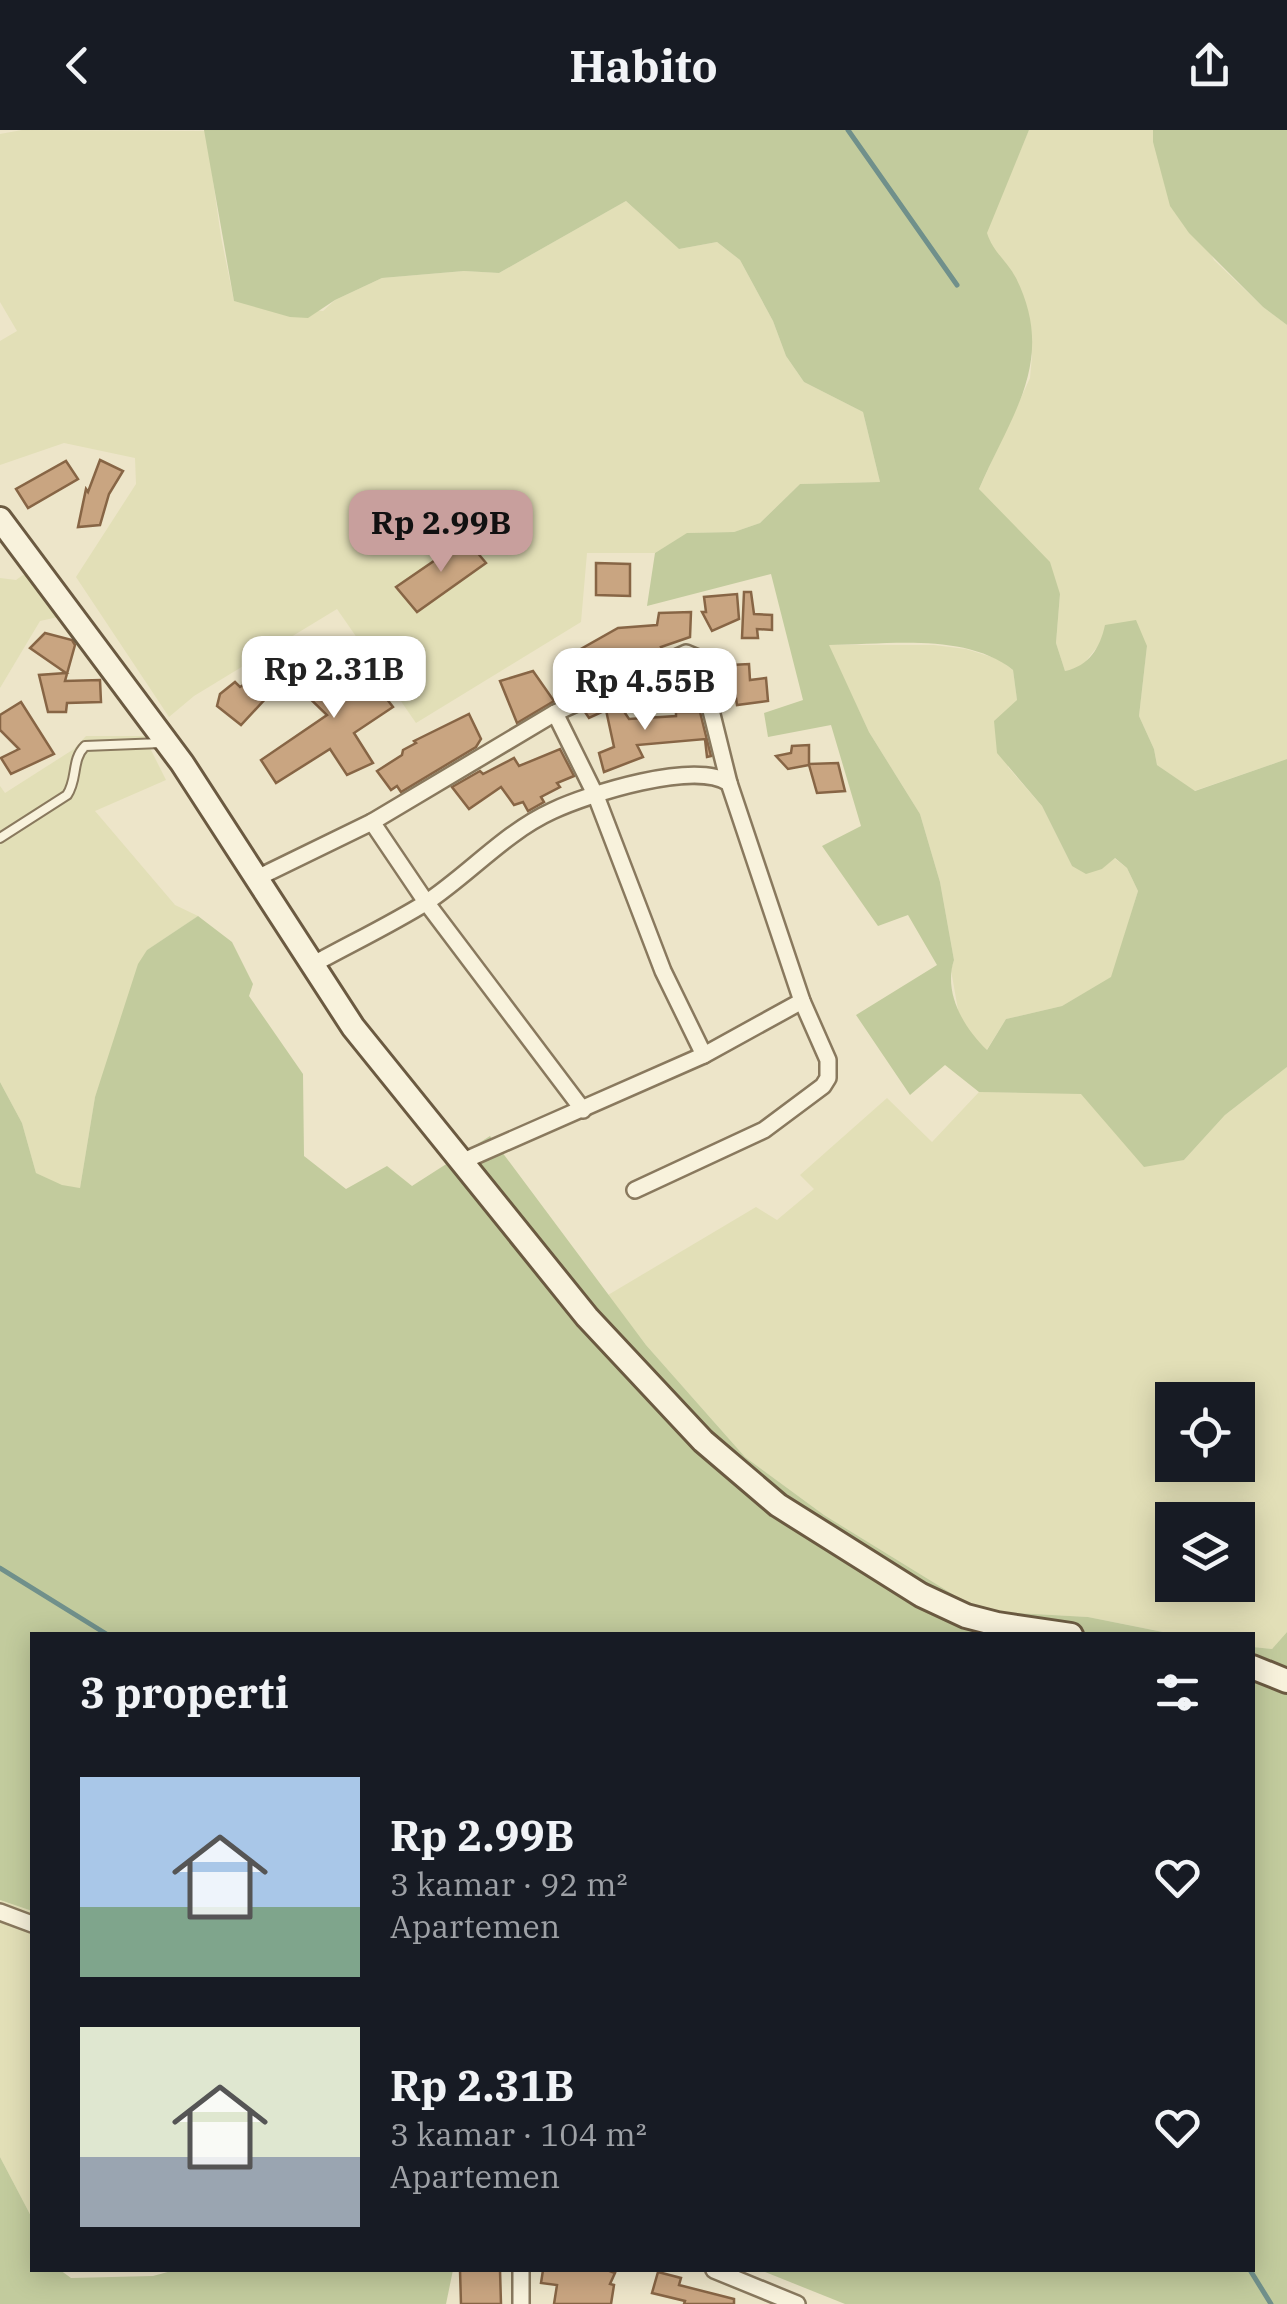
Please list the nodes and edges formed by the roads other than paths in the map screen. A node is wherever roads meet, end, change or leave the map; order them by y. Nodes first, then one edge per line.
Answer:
1 (0, 519) edge
2 (555, 713) junction
3 (166, 742) junction
4 (729, 783) junction
5 (596, 796) junction
6 (372, 822) junction
7 (0, 838) edge
8 (254, 879) junction
9 (426, 902) junction
10 (312, 965) junction
11 (802, 1001) junction
12 (704, 1055) junction
13 (583, 1110) junction
14 (461, 1162) junction
15 (635, 1190) dead end
16 (1051, 1632) edge
17 (1255, 1668) edge
18 (1287, 1681) edge
19 (0, 1912) edge
20 (30, 1923) edge
21 (521, 2272) edge
22 (719, 2272) edge
23 (521, 2304) edge
24 (797, 2304) edge

1 - 3 street
2 - 4 street
2 - 5 street
2 - 6 street
3 - 7 lane
3 - 8 street
4 - 5 street
4 - 11 street
5 - 9 street
5 - 12 street
6 - 8 street
6 - 9 street
8 - 10 street
9 - 10 street
9 - 13 street
10 - 14 street
11 - 12 street
11 - 15 street
12 - 13 street
13 - 14 street
14 - 16 street
17 - 18 street
19 - 20 street
21 - 23 street
22 - 24 street

